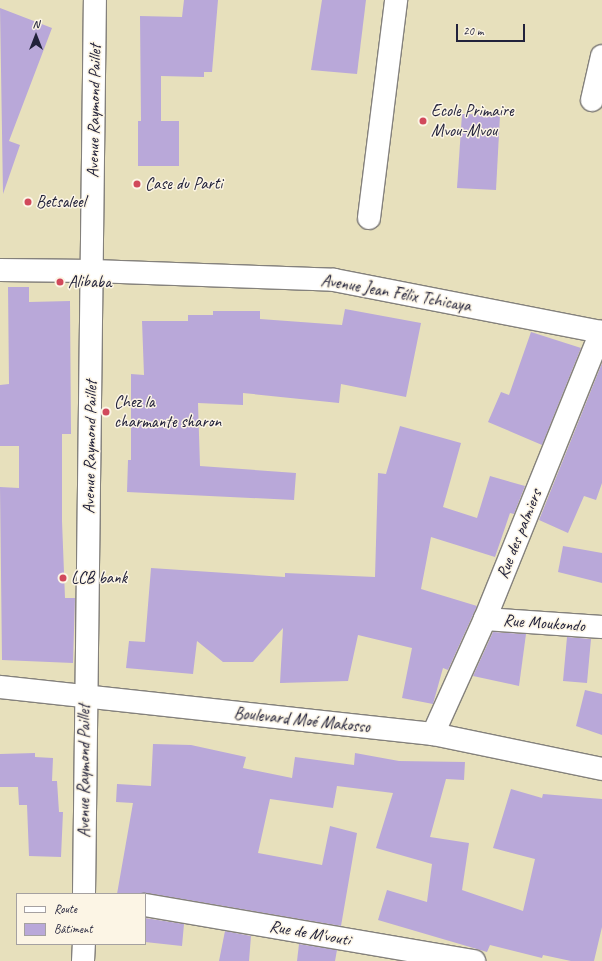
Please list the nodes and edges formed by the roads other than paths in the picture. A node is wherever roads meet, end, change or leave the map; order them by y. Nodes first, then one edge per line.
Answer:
1 (95, 0) edge
2 (396, 0) edge
3 (602, 56) edge
4 (592, 100) dead end
5 (369, 218) dead end
6 (0, 270) edge
7 (93, 271) junction
8 (601, 332) edge
9 (485, 619) junction
10 (602, 627) edge
11 (0, 687) edge
12 (84, 694) junction
13 (433, 734) junction
14 (602, 769) edge
15 (84, 893) edge
16 (146, 905) edge
17 (84, 945) edge
18 (84, 961) edge
19 (474, 961) edge

1 - 7 street, Avenue Raymond Paillet
2 - 5 street
3 - 4 street
6 - 7 street, Avenue Jean Félix Tchicaya
7 - 8 street, Avenue Jean Félix Tchicaya
7 - 12 street, Avenue Raymond Paillet
8 - 9 street, Rue des palmiers
9 - 10 street, Rue Moukondo
9 - 13 street, Rue des palmiers
11 - 12 street, Boulevard Moé Makosso
12 - 13 street, Boulevard Moé Makosso
12 - 15 street, Avenue Raymond Paillet
13 - 14 street, Boulevard Moé Makosso
16 - 19 street, Rue de M'vouti
17 - 18 street

